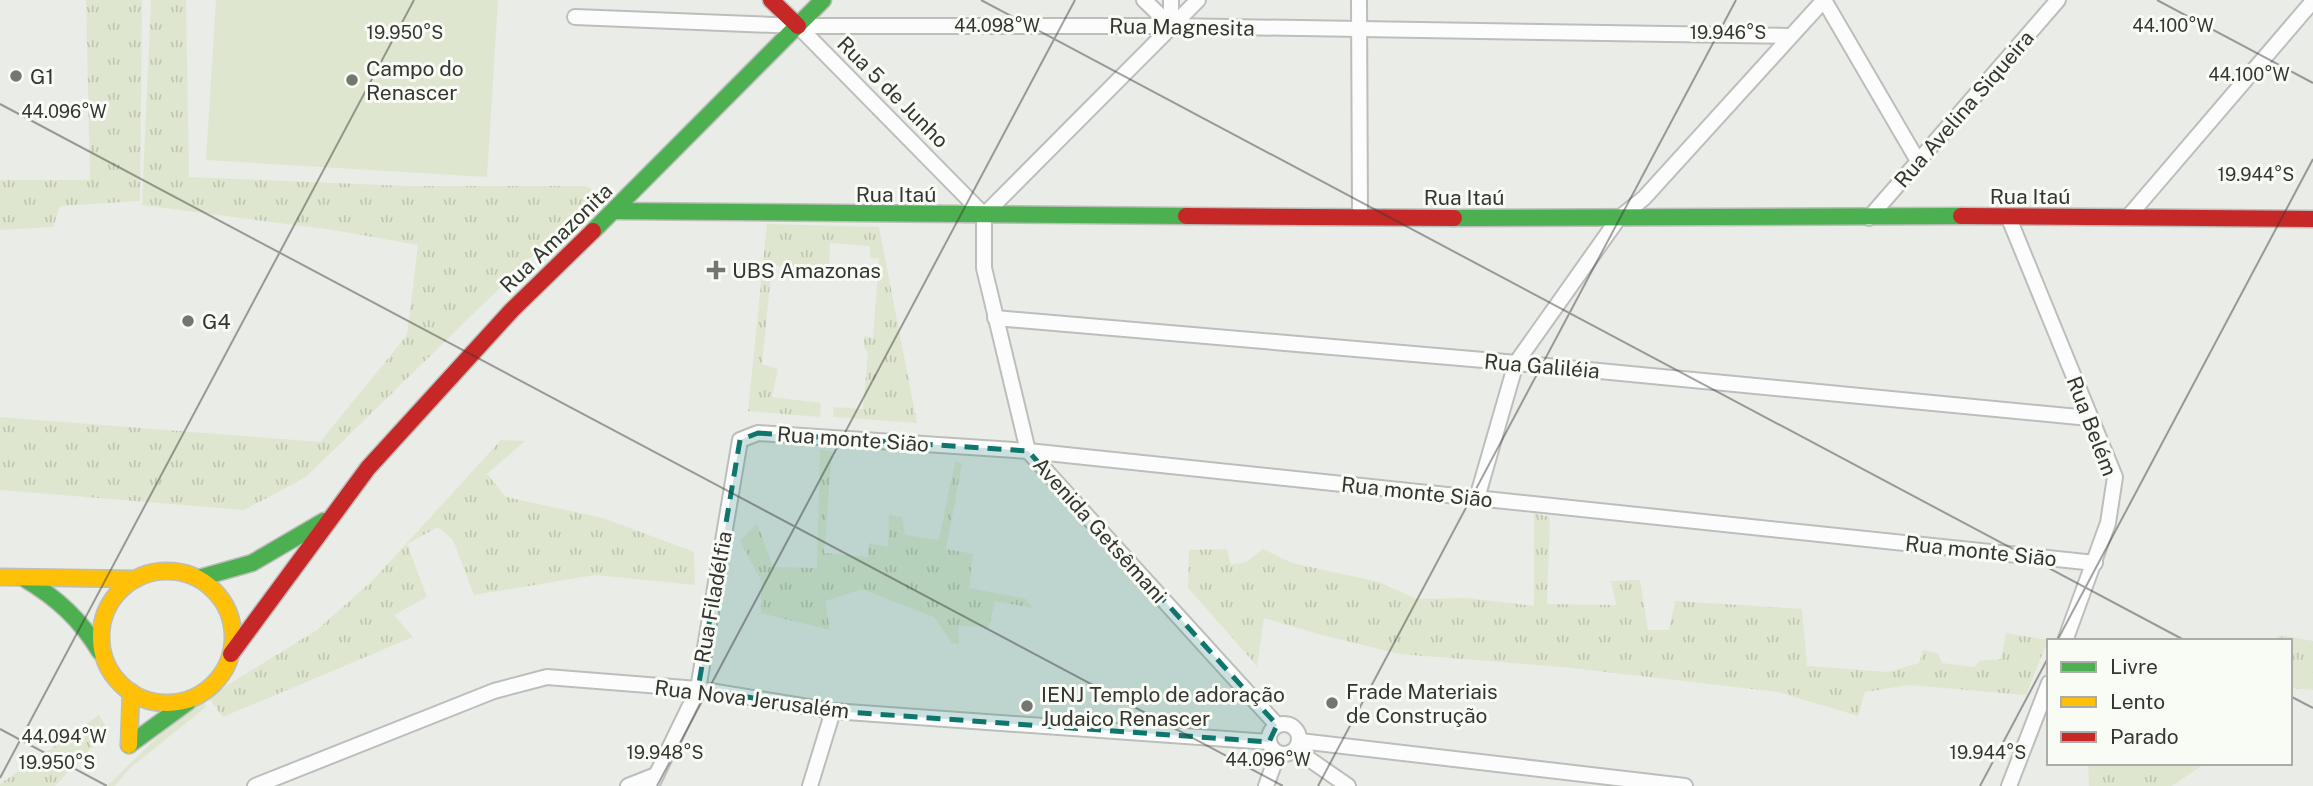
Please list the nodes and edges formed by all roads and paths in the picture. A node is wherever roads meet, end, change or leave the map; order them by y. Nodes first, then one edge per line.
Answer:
1 (771, 0) edge
2 (823, 0) edge
3 (1144, 0) edge
4 (1171, 0) edge
5 (1198, 0) edge
6 (1359, 0) edge
7 (1824, 0) edge
8 (2058, 0) edge
9 (2313, 1) edge
10 (575, 17) dead end
11 (798, 26) junction
12 (1171, 26) junction
13 (1360, 30) junction
14 (1790, 36) junction
15 (1918, 161) junction
16 (614, 211) junction
17 (984, 215) junction
18 (2008, 216) junction
19 (1360, 217) junction
20 (2128, 217) junction
21 (1869, 218) junction
22 (1618, 219) junction
23 (2313, 219) edge
24 (995, 318) junction
25 (1516, 363) junction
26 (2089, 418) junction
27 (740, 440) joint
28 (1028, 451) junction
29 (1477, 498) junction
30 (331, 517) junction
31 (2095, 563) junction
32 (0, 577) edge
33 (199, 578) junction
34 (24, 579) junction
35 (136, 579) junction
36 (2066, 639) edge
37 (231, 654) junction
38 (111, 672) junction
39 (2047, 688) edge
40 (698, 689) junction
41 (131, 692) junction
42 (194, 697) junction
43 (833, 711) junction
44 (1277, 725) junction
45 (1298, 746) junction
46 (1273, 747) junction
47 (653, 780) edge
48 (255, 786) edge
49 (628, 786) edge
50 (810, 786) edge
51 (1266, 786) edge
52 (1348, 786) edge
53 (1685, 786) edge
54 (2009, 786) edge

1 - 11 street, Rua 5 de Junho
2 - 11 street, Rua Amazonita
3 - 12 street
4 - 12 street
5 - 12 street
6 - 13 street
7 - 14 street
7 - 15 street
8 - 15 street, Rua Avelina Siqueira
9 - 20 street
10 - 11 street, Rua Magnesita
11 - 12 street, Rua Magnesita
11 - 16 street, Rua Amazonita
11 - 17 street, Rua 5 de Junho
12 - 13 street, Rua Magnesita
12 - 17 street
13 - 14 street, Rua Magnesita
13 - 19 street
14 - 22 street
15 - 21 street, Rua Avelina Siqueira
16 - 17 street, Rua Itaú
16 - 30 street, Rua Amazonita
17 - 19 street, Rua Itaú
17 - 24 street, Avenida Getsêmani
18 - 20 street, Rua Itaú
18 - 21 street, Rua Itaú
18 - 26 street, Rua Belém
19 - 22 street, Rua Itaú
20 - 23 street, Rua Itaú
21 - 22 street, Rua Itaú
22 - 25 street
24 - 25 street, Rua Galiléia
24 - 28 street, Avenida Getsêmani
25 - 26 street, Rua Galiléia
25 - 29 street
26 - 31 street, Rua Belém
27 - 28 street, Rua monte Sião
27 - 40 street, Rua Filadélfia
28 - 29 street, Rua monte Sião
28 - 44 street, Avenida Getsêmani
29 - 31 street, Rua monte Sião
30 - 33 street, Rua Amazonita
30 - 37 street, Rua Amazonita
31 - 36 street, Rua Belém
32 - 34 street, Rua Amazonita
33 - 35 street, Rua Amazonita
33 - 37 street
34 - 35 street, Rua Amazonita
34 - 38 street, Rua Amazonita
35 - 38 street
37 - 42 street, Rua Amazonita
38 - 41 street, Rua Amazonita
39 - 54 street
40 - 43 street, Rua Nova Jerusalém
40 - 47 street, Rua Filadélfia
40 - 48 street, Rua Nova Jerusalém
41 - 42 street, Rua Amazonita
41 - 42 street, Rua Amazonita
43 - 46 street, Rua Nova Jerusalém
43 - 50 street
44 - 45 street
44 - 46 street
45 - 46 street
45 - 52 street
45 - 53 street
46 - 51 street
47 - 49 street

